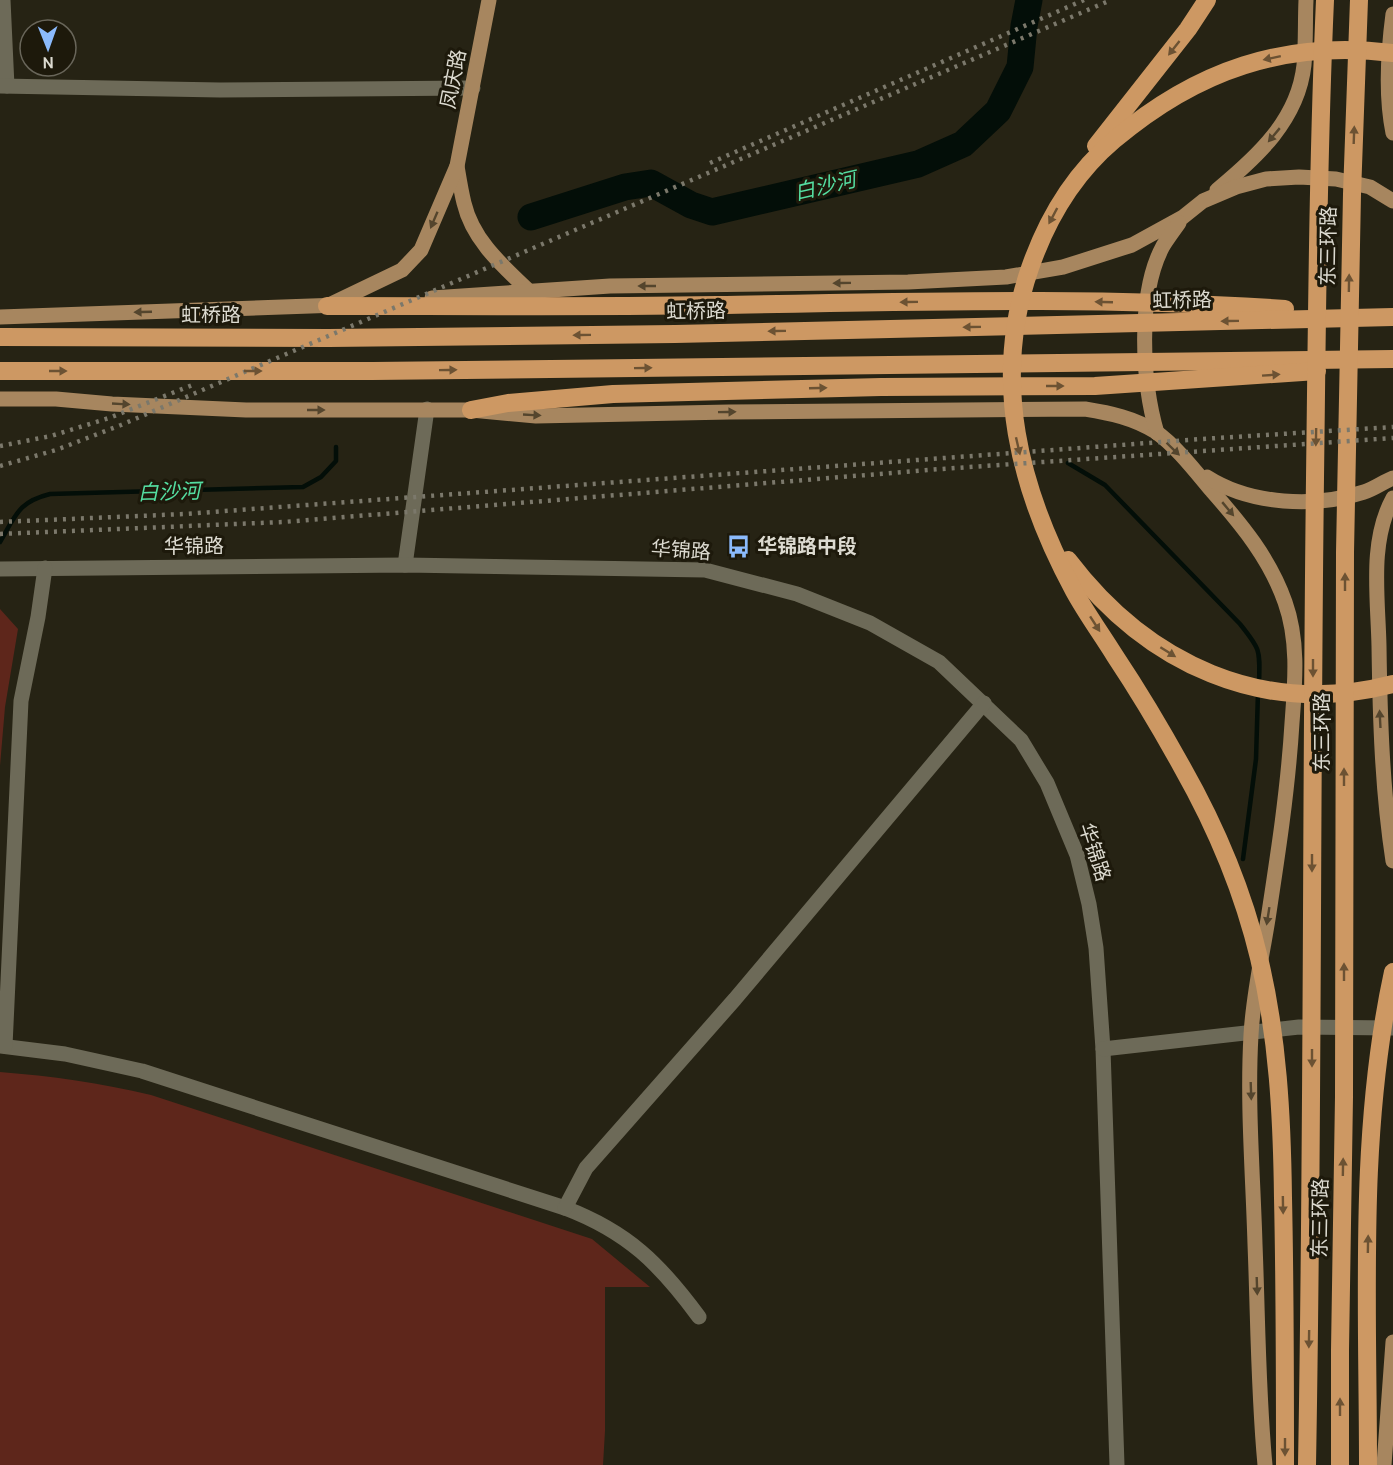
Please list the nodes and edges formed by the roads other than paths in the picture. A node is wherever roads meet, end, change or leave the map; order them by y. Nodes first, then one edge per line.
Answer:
1 (3, 0) edge
2 (489, 0) edge
3 (1207, 0) edge
4 (1306, 0) edge
5 (1325, 0) edge
6 (1359, 0) edge
7 (1393, 14) edge
8 (1393, 53) edge
9 (3, 86) edge
10 (473, 88) junction
11 (1393, 133) edge
12 (457, 166) junction
13 (1070, 187) junction
14 (1203, 201) junction
15 (1393, 201) edge
16 (1183, 217) junction
17 (530, 291) junction
18 (327, 306) junction
19 (606, 307) junction
20 (0, 317) edge
21 (1393, 317) edge
22 (0, 337) edge
23 (1393, 359) edge
24 (1393, 364) edge
25 (0, 371) edge
26 (0, 399) edge
27 (426, 409) junction
28 (471, 410) junction
29 (1157, 433) junction
30 (1190, 465) junction
31 (1393, 478) edge
32 (1393, 498) edge
33 (1035, 501) junction
34 (405, 565) junction
35 (45, 568) junction
36 (1, 569) edge
37 (1393, 684) edge
38 (984, 703) junction
39 (1393, 861) edge
40 (1393, 972) edge
41 (1393, 1028) edge
42 (1251, 1033) junction
43 (3, 1046) edge
44 (1103, 1049) junction
45 (565, 1208) junction
46 (699, 1317) dead end
47 (1393, 1342) edge
48 (1117, 1465) edge
49 (1265, 1465) edge
50 (1284, 1465) edge
51 (1306, 1465) edge
52 (1340, 1465) edge
53 (1368, 1465) edge
54 (1384, 1465) edge

1 - 9 street
2 - 10 main road, 凤庆路
3 -> 13 highway
4 -> 14 main road
5 -> 51 highway, 东三环路
52 -> 6 highway, 东三环路
7 - 11 main road
8 -> 13 highway
9 - 10 street
10 - 12 main road, 凤庆路
12 - 17 main road
12 -> 18 main road
13 -> 33 highway
14 - 15 main road
14 - 16 main road
16 -> 17 main road
16 - 29 main road
17 - 18 main road
17 - 19 main road
18 - 19 highway
18 -> 20 main road
21 -> 19 highway
21 -> 22 highway, 虹桥路
25 -> 23 highway
28 -> 24 highway
26 -> 27 main road
27 - 28 main road
27 - 34 street
28 -> 29 main road
29 -> 30 main road
30 - 31 main road
30 -> 42 main road
39 -> 32 main road
33 -> 37 highway
33 -> 50 highway
34 - 35 street, 华锦路
34 - 38 street, 华锦路
35 - 36 street, 华锦路
35 - 43 street
38 - 44 street, 华锦路
38 - 45 street
53 -> 40 highway
41 - 42 street
42 - 44 street
42 -> 49 main road
43 - 45 street
44 - 48 street, 华锦路
45 - 46 street
47 - 54 main road

